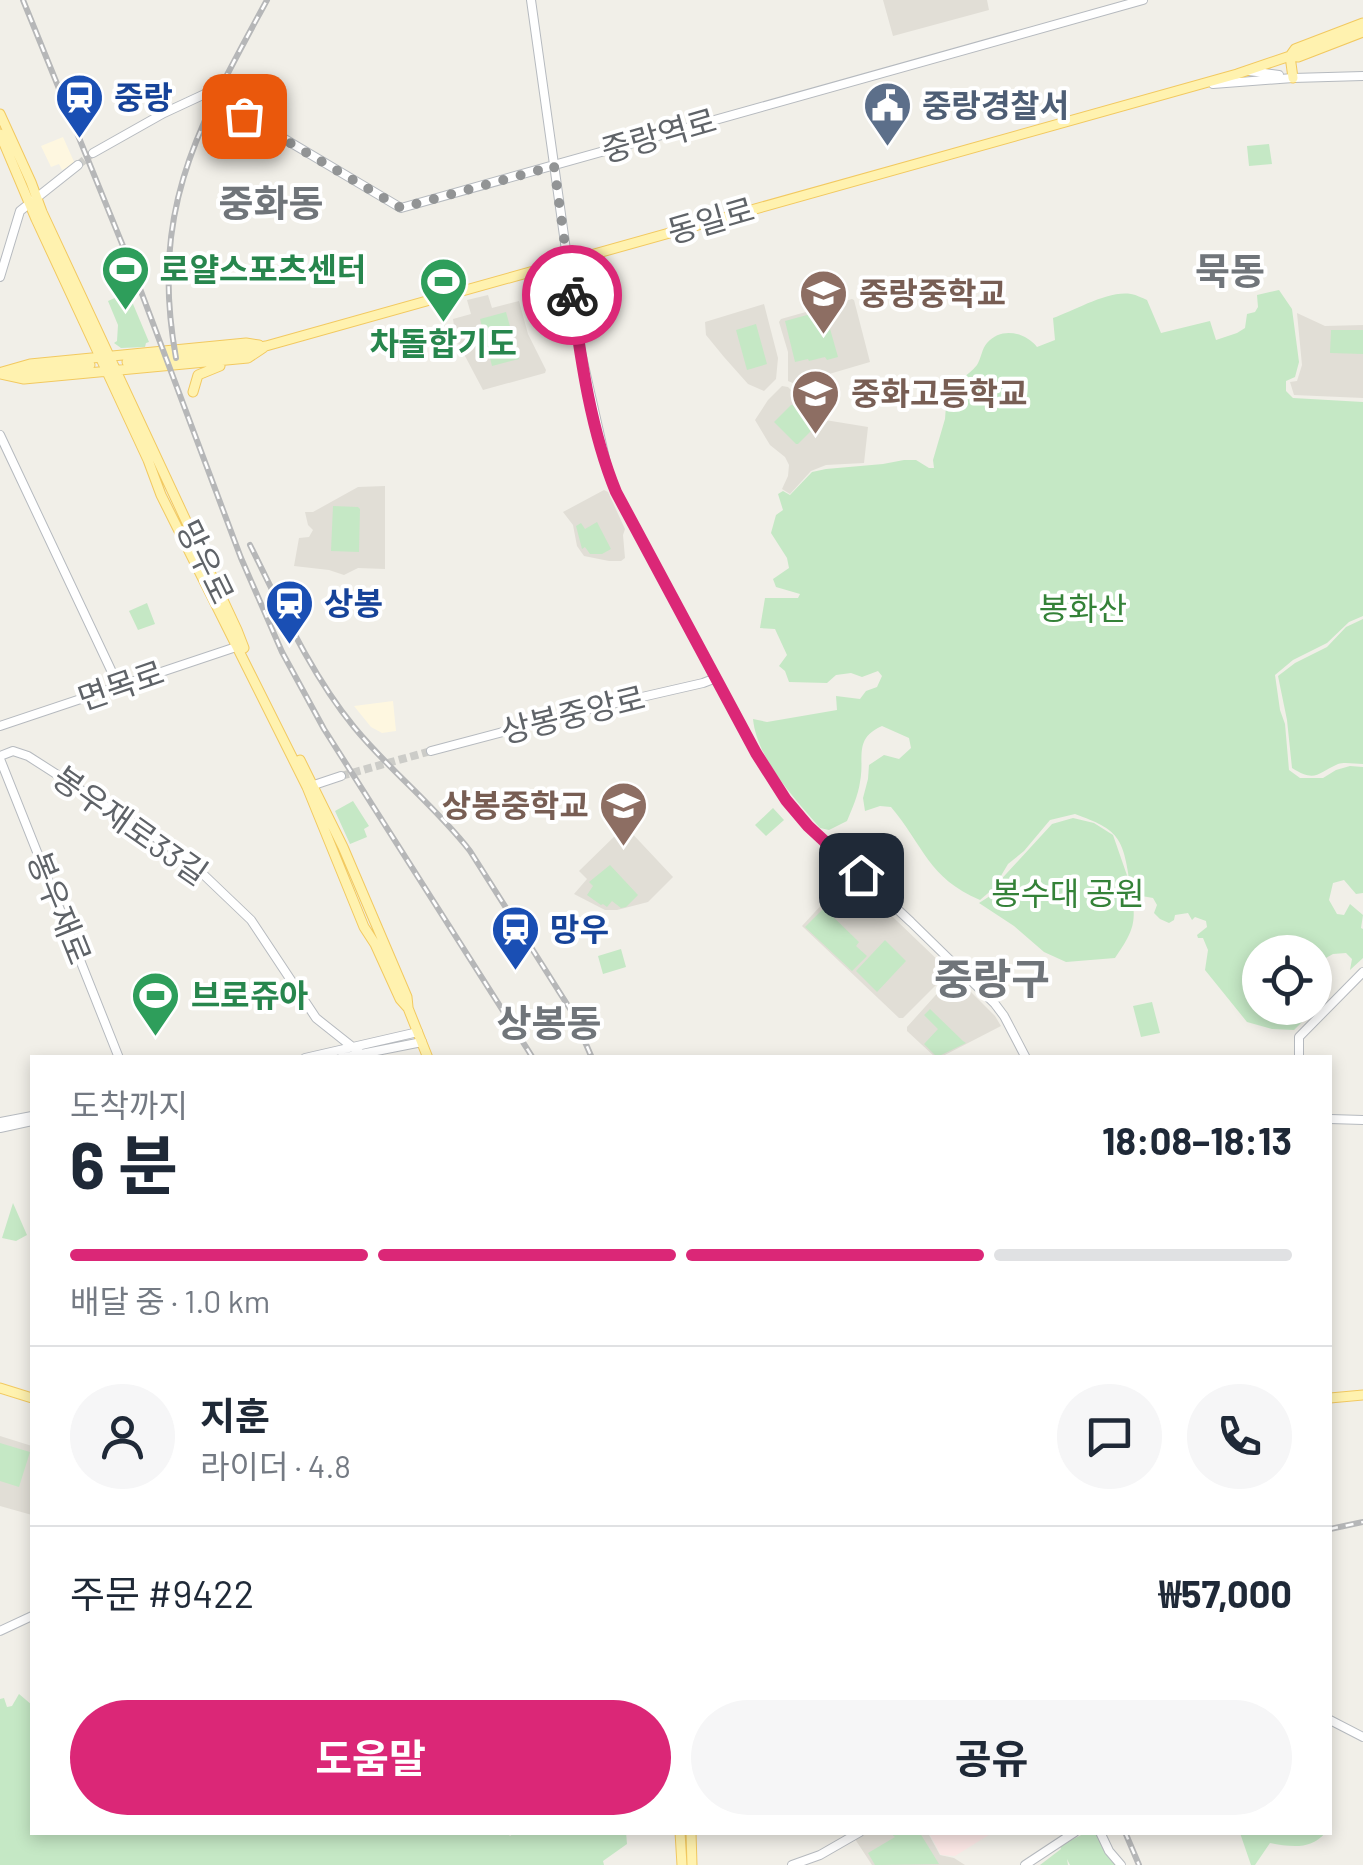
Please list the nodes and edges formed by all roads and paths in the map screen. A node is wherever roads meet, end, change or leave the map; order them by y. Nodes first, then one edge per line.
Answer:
1 (531, 0) edge
2 (1143, 0) edge
3 (1363, 23) edge
4 (1363, 32) edge
5 (1310, 48) junction
6 (1290, 56) junction
7 (540, 68) junction
8 (1248, 71) junction
9 (1363, 76) edge
10 (1293, 78) junction
11 (1195, 85) junction
12 (0, 114) edge
13 (0, 134) edge
14 (93, 153) tunnel mouth
15 (78, 164) tunnel mouth
16 (554, 166) junction
17 (33, 200) junction
18 (567, 261) junction
19 (0, 277) edge
20 (266, 346) junction
21 (248, 358) junction
22 (96, 362) junction
23 (128, 362) junction
24 (111, 371) junction
25 (0, 373) edge
26 (192, 392) dead end
27 (0, 435) edge
28 (239, 646) junction
29 (716, 678) junction
30 (119, 687) junction
31 (0, 726) edge
32 (430, 751) tunnel mouth
33 (0, 757) edge
34 (342, 776) tunnel mouth
35 (310, 786) junction
36 (1363, 972) edge
37 (408, 1008) junction
38 (420, 1037) junction
39 (356, 1050) junction
40 (118, 1055) edge
41 (324, 1055) edge
42 (346, 1055) edge
43 (427, 1055) edge
44 (1024, 1055) edge
45 (1299, 1055) edge
46 (30, 1118) edge
47 (1332, 1119) edge
48 (1363, 1120) edge
49 (0, 1125) edge
50 (0, 1388) edge
51 (1363, 1396) edge
52 (30, 1397) edge
53 (1332, 1398) edge
54 (30, 1617) edge
55 (0, 1631) edge
56 (1332, 1721) edge
57 (1363, 1737) edge
58 (680, 1835) edge
59 (691, 1835) edge
60 (855, 1835) edge
61 (1070, 1835) edge
62 (1101, 1835) edge
63 (682, 1865) edge
64 (692, 1865) edge
65 (792, 1865) edge
66 (1025, 1865) edge
67 (1121, 1865) edge

1 - 7 street
1 - 7 street
2 - 16 street, 중랑역로
3 - 5 main road, 동일로
4 - 5 main road, 동일로
5 - 6 main road, 동일로
6 - 8 main road, 동일로
6 - 10 main road
7 - 16 street
8 - 10 street
8 - 11 main road, 동일로
9 - 10 street
10 - 11 street
11 - 18 main road, 동일로
12 - 17 main road
13 - 17 main road
14 - 16 street, 중랑역로
15 - 17 street
16 - 18 street
17 - 19 street
17 - 22 main road
18 - 20 main road, 동일로
18 - 29 street
20 - 21 main road
20 - 23 main road
21 - 23 main road
21 - 26 main road
22 - 23 main road
22 - 24 main road, 망우로
22 - 24 main road
22 - 25 main road
23 - 24 main road
24 - 28 main road, 망우로
27 - 30 street
28 - 30 street, 면목로
28 - 35 main road, 망우로
29 - 32 street, 상봉중앙로
29 - 44 street
30 - 31 street, 면목로
33 - 39 street, 봉우재로33길
33 - 40 street, 봉우재로
34 - 35 street
35 - 37 main road, 망우로
35 - 37 main road, 망우로
36 - 45 street
37 - 38 main road, 망우로
38 - 39 street
38 - 43 main road, 망우로
39 - 41 street
39 - 42 street
46 - 49 street
47 - 48 street
50 - 52 main road
51 - 53 main road
54 - 55 street
56 - 57 street
58 - 63 main road
59 - 64 main road
60 - 65 street
61 - 66 street
62 - 67 street

